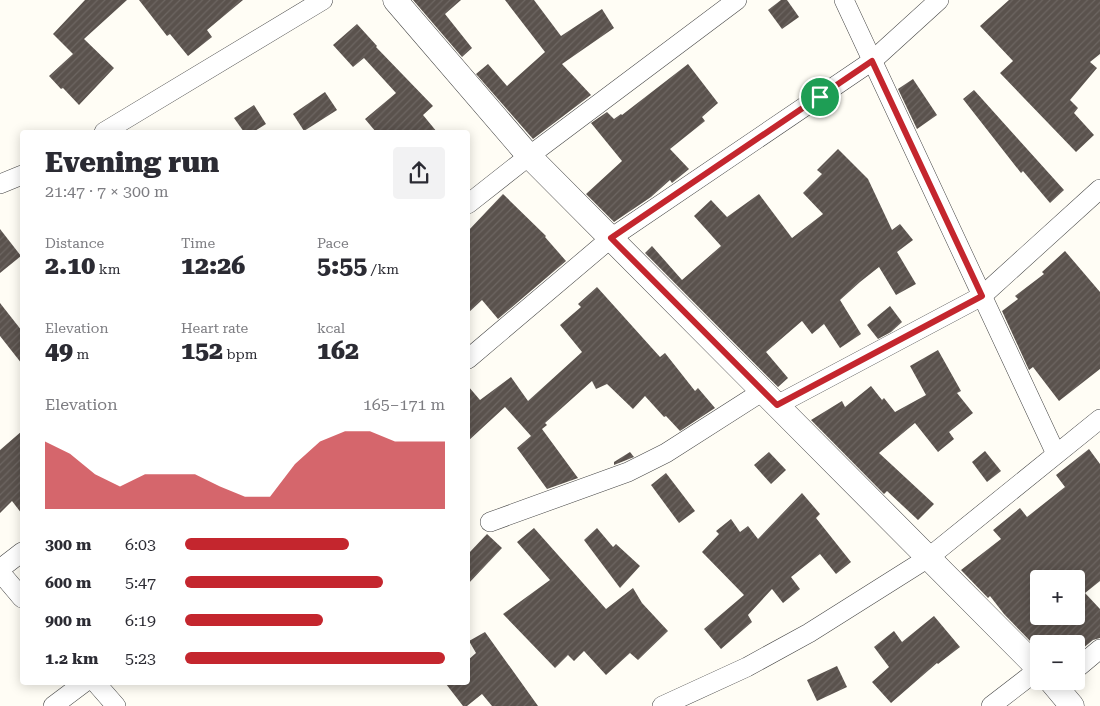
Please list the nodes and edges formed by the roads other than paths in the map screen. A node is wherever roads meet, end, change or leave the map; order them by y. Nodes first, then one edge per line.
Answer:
1 (323, 0) edge
2 (395, 0) edge
3 (737, 0) edge
4 (844, 0) edge
5 (939, 0) edge
6 (872, 61) junction
7 (107, 130) edge
8 (529, 156) junction
9 (20, 176) edge
10 (0, 184) edge
11 (1100, 189) edge
12 (470, 202) edge
13 (611, 238) junction
14 (982, 296) junction
15 (470, 357) edge
16 (770, 398) junction
17 (1100, 419) edge
18 (1056, 454) junction
19 (490, 522) dead end
20 (20, 554) edge
21 (928, 558) junction
22 (0, 570) edge
23 (20, 595) edge
24 (1100, 649) edge
25 (1030, 660) edge
26 (1085, 662) edge
27 (1030, 676) edge
28 (81, 685) edge
29 (98, 685) edge
30 (1061, 690) edge
31 (53, 706) edge
32 (116, 706) edge
33 (662, 706) edge
34 (991, 706) edge
35 (1072, 706) edge

1 - 7 street
2 - 8 street
3 - 8 street
4 - 6 street
5 - 6 street
6 - 13 street
6 - 14 street
8 - 12 street
8 - 13 street
9 - 10 street
11 - 14 street
13 - 15 street
13 - 16 street
14 - 16 street
14 - 18 street
16 - 19 street
16 - 21 street
17 - 18 street
18 - 21 street
20 - 22 street
21 - 25 street
21 - 33 street
22 - 23 street
24 - 26 street
27 - 34 street
28 - 31 street
29 - 32 street
30 - 35 street

